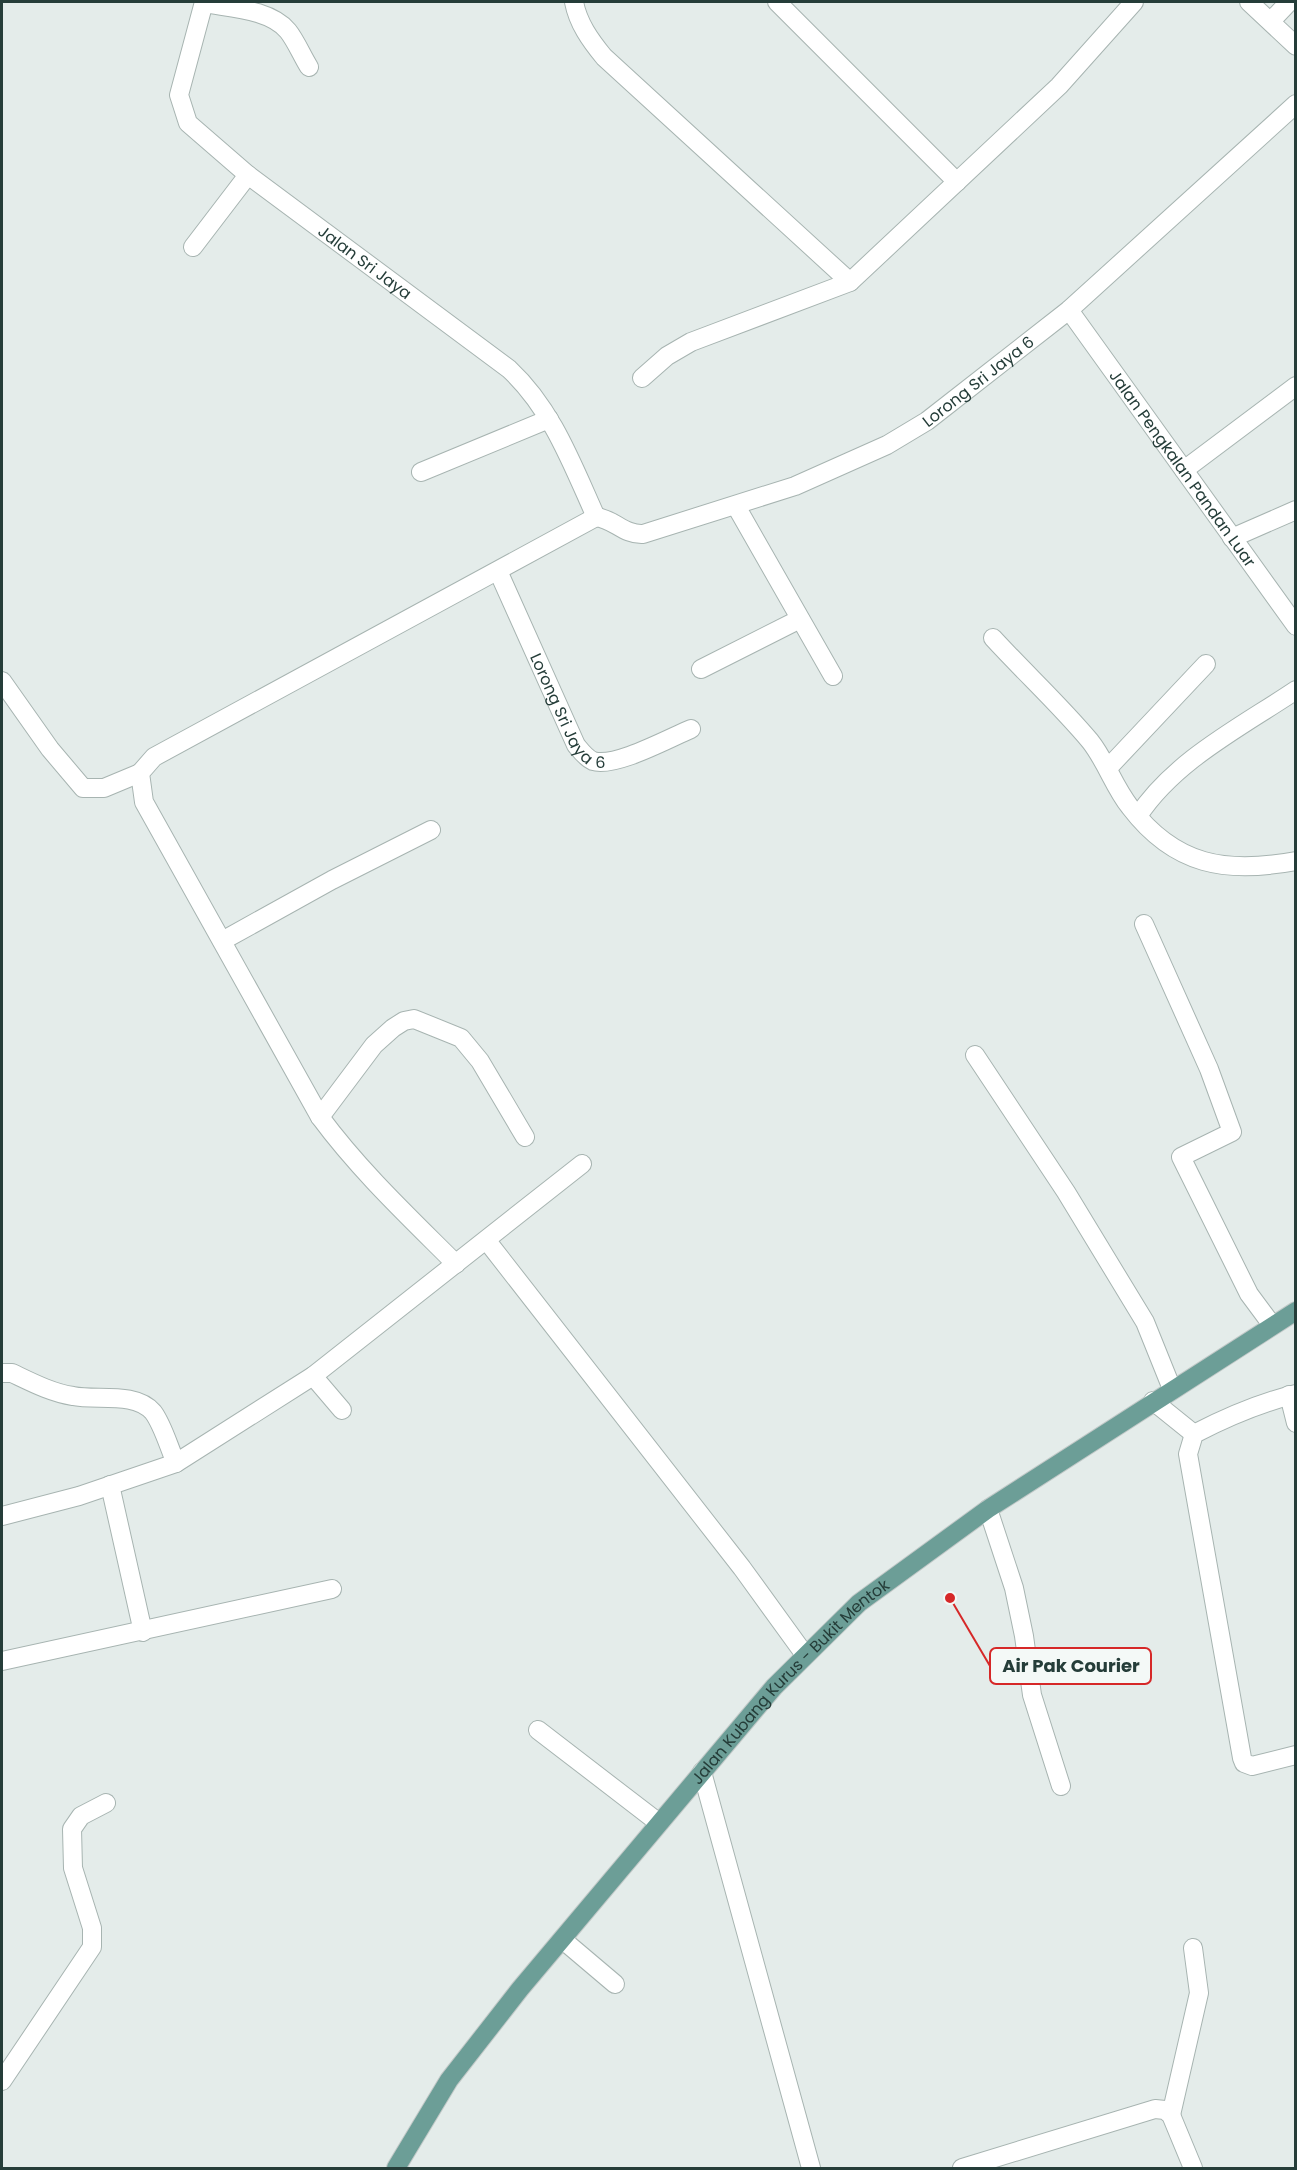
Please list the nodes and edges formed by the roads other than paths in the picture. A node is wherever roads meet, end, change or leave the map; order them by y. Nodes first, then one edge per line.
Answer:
1 (204, 2) edge
2 (574, 2) edge
3 (777, 2) edge
4 (1134, 2) edge
5 (1249, 2) edge
6 (1289, 2) edge
7 (1271, 21) junction
8 (1296, 46) edge
9 (309, 67) dead end
10 (1296, 104) edge
11 (248, 175) junction
12 (957, 182) junction
13 (193, 247) dead end
14 (850, 282) junction
15 (1069, 310) junction
16 (642, 378) dead end
17 (1296, 386) edge
18 (549, 419) junction
19 (1184, 470) junction
20 (421, 472) dead end
21 (736, 506) junction
22 (1296, 510) edge
23 (596, 517) junction
24 (1232, 538) junction
25 (498, 571) junction
26 (800, 619) junction
27 (1296, 626) edge
28 (993, 638) dead end
29 (1206, 664) dead end
30 (701, 669) dead end
31 (833, 676) dead end
32 (2, 681) edge
33 (1296, 690) edge
34 (691, 729) dead end
35 (1107, 768) junction
36 (133, 775) junction
37 (1138, 816) junction
38 (431, 830) dead end
39 (1296, 861) edge
40 (1143, 924) dead end
41 (222, 941) junction
42 (975, 1055) dead end
43 (320, 1117) junction
44 (525, 1137) dead end
45 (582, 1164) dead end
46 (487, 1241) junction
47 (456, 1264) junction
48 (1296, 1311) edge
49 (1272, 1325) junction
50 (2, 1373) edge
51 (314, 1376) junction
52 (1172, 1389) junction
53 (1292, 1395) edge
54 (1153, 1401) junction
55 (342, 1410) dead end
56 (1296, 1423) edge
57 (1194, 1434) junction
58 (176, 1463) junction
59 (110, 1485) junction
60 (988, 1509) junction
61 (2, 1516) edge
62 (332, 1589) dead end
63 (143, 1632) junction
64 (802, 1659) junction
65 (2, 1661) edge
66 (538, 1730) dead end
67 (1296, 1755) edge
68 (702, 1772) junction
69 (1061, 1786) dead end
70 (106, 1803) dead end
71 (659, 1823) junction
72 (563, 1940) junction
73 (1193, 1948) dead end
74 (615, 1984) dead end
75 (2, 2081) edge
76 (1171, 2115) junction
77 (963, 2168) edge
78 (396, 2169) edge
79 (811, 2169) edge
80 (1193, 2169) edge

1 - 9 street
1 - 11 street, Jalan Sri Jaya
2 - 14 street
3 - 12 street
4 - 12 street
5 - 7 street
6 - 7 street
7 - 8 street
10 - 15 street, Lorong Sri Jaya 6
11 - 13 street
11 - 18 street, Jalan Sri Jaya
12 - 14 street
14 - 16 street
15 - 19 street, Jalan Pengkalan Pandan Luar
15 - 21 street, Lorong Sri Jaya 6
17 - 19 street
18 - 20 street
18 - 23 street, Jalan Sri Jaya
19 - 24 street, Jalan Pengkalan Pandan Luar
21 - 23 street, Lorong Sri Jaya 6
21 - 26 street
22 - 24 street
23 - 25 street
24 - 27 street, Jalan Pengkalan Pandan Luar
25 - 34 street, Lorong Sri Jaya 6
25 - 36 street
26 - 30 street
26 - 31 street
28 - 35 street
29 - 35 street
32 - 36 street
33 - 37 street
35 - 37 street
36 - 41 street
37 - 39 street
38 - 41 street
40 - 49 street
41 - 43 street
42 - 52 street
43 - 44 street
43 - 47 street
45 - 46 street
46 - 47 street
46 - 64 street
47 - 51 street
48 - 49 main road, Jalan Kubang Kurus - Bukit Mentok
49 - 52 main road, Jalan Kubang Kurus - Bukit Mentok
50 - 58 street
51 - 55 street
51 - 58 street
52 - 54 main road, Jalan Kubang Kurus - Bukit Mentok
53 - 56 street
53 - 57 street
54 - 57 street
54 - 60 main road, Jalan Kubang Kurus - Bukit Mentok
57 - 67 street
58 - 59 street
59 - 61 street
59 - 63 street
60 - 64 main road, Jalan Kubang Kurus - Bukit Mentok
60 - 69 street
62 - 63 street
63 - 65 street
64 - 68 main road, Jalan Kubang Kurus - Bukit Mentok
66 - 71 street
68 - 71 main road, Jalan Kubang Kurus - Bukit Mentok
68 - 79 street
70 - 75 street
71 - 72 main road, Jalan Kubang Kurus - Bukit Mentok
72 - 74 street
72 - 78 main road, Jalan Kubang Kurus - Bukit Mentok
73 - 76 street
76 - 77 street
76 - 80 street

